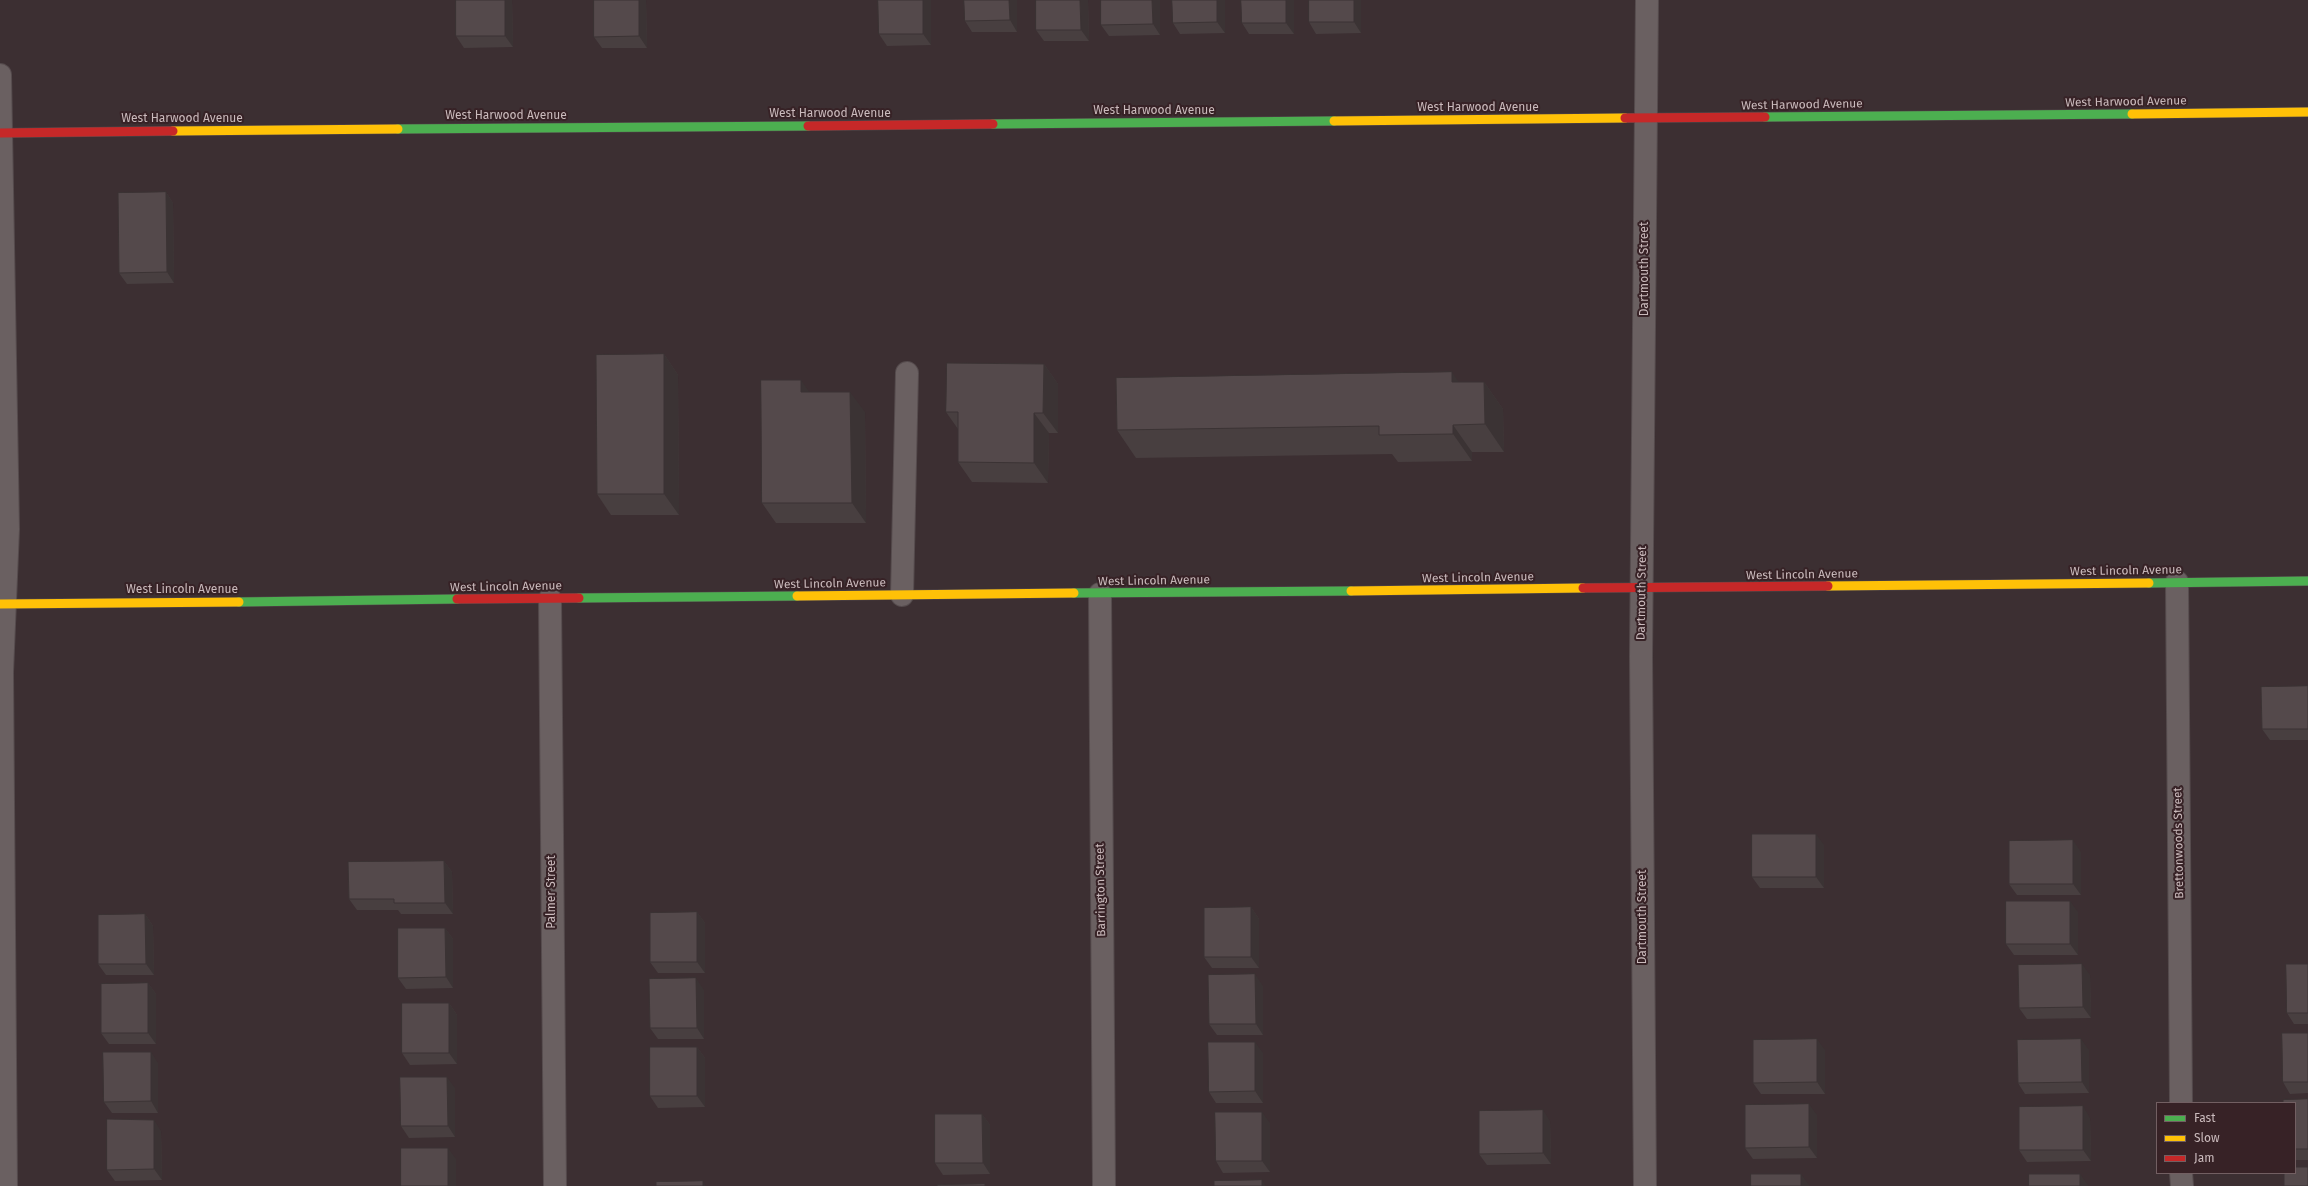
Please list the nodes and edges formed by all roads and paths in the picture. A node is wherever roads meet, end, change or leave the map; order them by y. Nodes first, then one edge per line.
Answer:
1 (1647, 0) edge
2 (0, 75) edge
3 (2308, 112) edge
4 (1646, 119) junction
5 (0, 133) edge
6 (907, 373) dead end
7 (2308, 581) edge
8 (2177, 582) junction
9 (1642, 588) junction
10 (1100, 594) junction
11 (902, 595) junction
12 (550, 599) junction
13 (3, 604) edge
14 (2181, 1102) edge
15 (2182, 1174) edge
16 (6, 1186) edge
17 (555, 1186) edge
18 (1104, 1186) edge
19 (1645, 1186) edge
20 (2182, 1186) edge

1 - 4 street, Dartmouth Street
2 - 5 street
3 - 4 street, West Harwood Avenue
4 - 5 street, West Harwood Avenue
4 - 9 street, Dartmouth Street
5 - 13 street
6 - 11 street
7 - 8 street, West Lincoln Avenue
8 - 9 street, West Lincoln Avenue
8 - 14 street, Brettonwoods Street
9 - 10 street, West Lincoln Avenue
9 - 19 street, Dartmouth Street
10 - 11 street, West Lincoln Avenue
10 - 18 street, Barrington Street
11 - 12 street, West Lincoln Avenue
12 - 13 street, West Lincoln Avenue
12 - 17 street, Palmer Street
13 - 16 street
15 - 20 street

